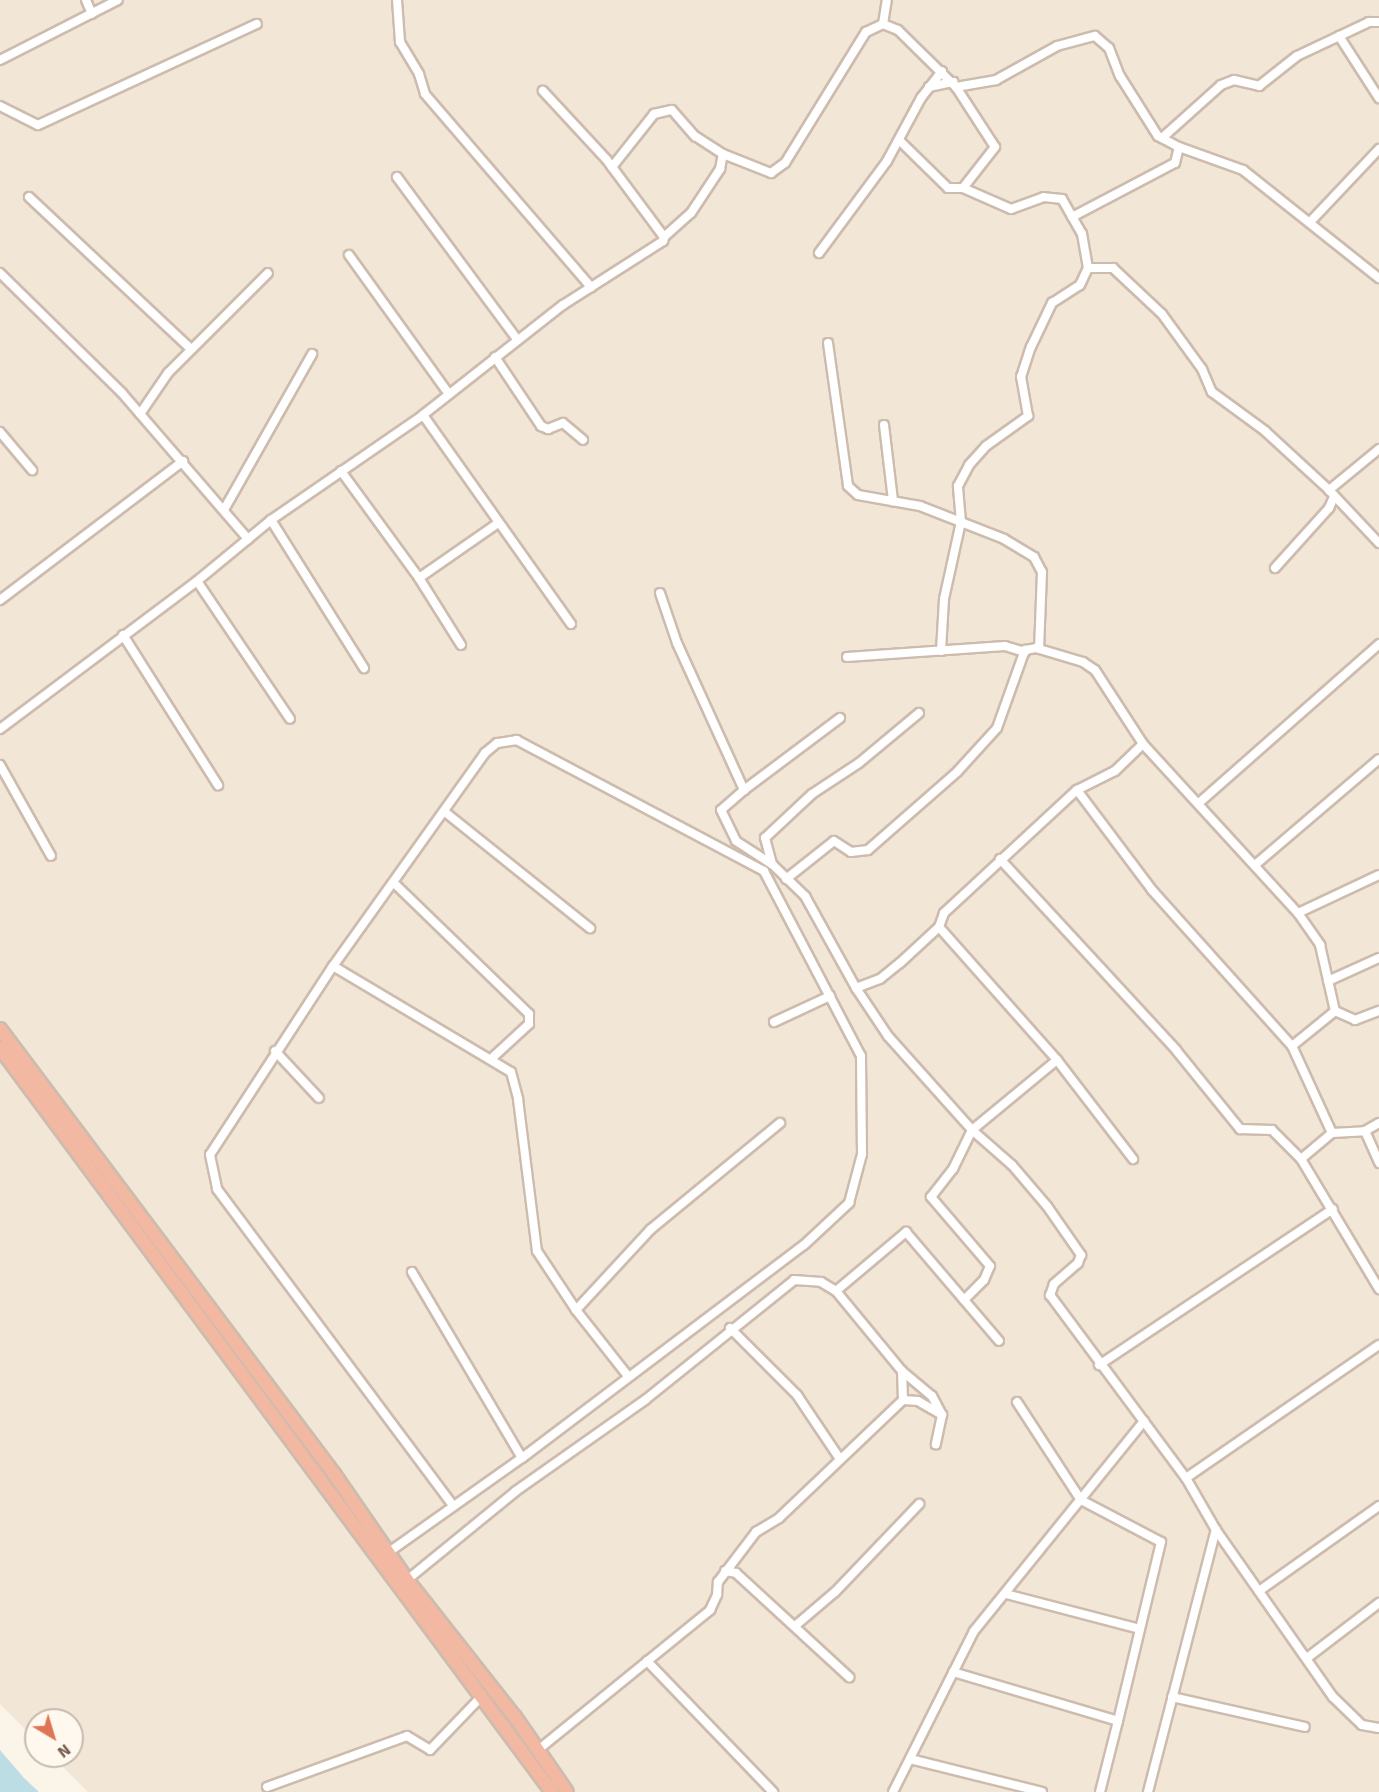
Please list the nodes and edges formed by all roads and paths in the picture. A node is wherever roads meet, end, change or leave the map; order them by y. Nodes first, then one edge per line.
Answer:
1 (86, 0) edge
2 (118, 0) edge
3 (397, 0) edge
4 (406, 0) edge
5 (887, 0) edge
6 (399, 10) junction
7 (92, 14) junction
8 (1379, 22) edge
9 (256, 24) dead end
10 (883, 24) junction
11 (1339, 36) junction
12 (0, 60) edge
13 (942, 71) junction
14 (954, 85) junction
15 (929, 87) junction
16 (543, 91) dead end
17 (1379, 98) edge
18 (0, 106) edge
19 (1162, 138) junction
20 (900, 141) junction
21 (1179, 147) junction
22 (1379, 149) edge
23 (723, 154) junction
24 (612, 167) junction
25 (397, 177) dead end
26 (963, 188) junction
27 (29, 197) dead end
28 (1072, 217) junction
29 (1311, 221) junction
30 (664, 237) junction
31 (819, 253) dead end
32 (349, 255) dead end
33 (1088, 268) junction
34 (0, 273) edge
35 (268, 273) dead end
36 (1379, 278) edge
37 (591, 287) junction
38 (517, 339) junction
39 (828, 343) dead end
40 (190, 348) junction
41 (312, 354) dead end
42 (495, 357) junction
43 (449, 394) junction
44 (140, 414) junction
45 (423, 415) junction
46 (884, 425) dead end
47 (0, 432) edge
48 (582, 440) dead end
49 (1379, 449) edge
50 (183, 461) junction
51 (32, 470) dead end
52 (341, 471) junction
53 (1328, 488) dead end
54 (1334, 497) junction
55 (893, 501) junction
56 (225, 508) junction
57 (271, 520) junction
58 (961, 522) junction
59 (498, 523) junction
60 (248, 539) junction
61 (1379, 543) edge
62 (1275, 568) dead end
63 (419, 578) junction
64 (197, 581) junction
65 (660, 593) dead end
66 (0, 600) edge
67 (572, 624) dead end
68 (123, 635) junction
69 (1379, 644) edge
70 (461, 645) dead end
71 (1040, 649) junction
72 (941, 651) junction
73 (1025, 652) junction
74 (848, 657) dead end
75 (364, 668) dead end
76 (919, 712) dead end
77 (840, 718) dead end
78 (290, 719) dead end
79 (0, 729) edge
80 (1143, 744) junction
81 (1379, 759) edge
82 (0, 765) edge
83 (219, 785) dead end
84 (744, 790) junction
85 (1077, 790) junction
86 (1200, 802) junction
87 (445, 812) junction
88 (51, 856) dead end
89 (1000, 859) junction
90 (773, 865) junction
91 (1255, 865) junction
92 (1379, 875) edge
93 (786, 879) junction
94 (394, 882) junction
95 (1298, 913) junction
96 (939, 927) junction
97 (590, 928) dead end
98 (1379, 958) edge
99 (333, 966) junction
100 (1328, 981) junction
101 (856, 988) junction
102 (830, 996) junction
103 (1335, 1011) junction
104 (1379, 1011) edge
105 (774, 1022) dead end
106 (0, 1029) edge
107 (1292, 1046) junction
108 (0, 1048) edge
109 (275, 1051) junction
110 (491, 1059) junction
111 (1057, 1060) junction
112 (319, 1098) dead end
113 (55, 1110) junction
114 (780, 1123) dead end
115 (1379, 1123) edge
116 (972, 1130) junction
117 (1365, 1131) junction
118 (1332, 1133) junction
119 (1301, 1159) junction
120 (1133, 1160) dead end
121 (1379, 1163) edge
122 (1334, 1209) junction
123 (412, 1272) dead end
124 (1379, 1288) edge
125 (836, 1291) junction
126 (964, 1300) junction
127 (576, 1310) junction
128 (730, 1328) junction
129 (999, 1341) dead end
130 (1379, 1345) edge
131 (1099, 1365) junction
132 (902, 1371) junction
133 (628, 1376) junction
134 (903, 1400) junction
135 (1017, 1402) dead end
136 (942, 1415) junction
137 (1144, 1421) junction
138 (936, 1444) dead end
139 (522, 1458) junction
140 (840, 1460) junction
141 (1186, 1478) junction
142 (1081, 1500) junction
143 (919, 1504) dead end
144 (453, 1506) junction
145 (1379, 1506) edge
146 (1216, 1530) junction
147 (389, 1552) junction
148 (724, 1571) junction
149 (407, 1580) junction
150 (1259, 1591) junction
151 (1006, 1594) junction
152 (1379, 1604) edge
153 (795, 1626) junction
154 (1140, 1629) junction
155 (1307, 1658) junction
156 (647, 1661) junction
157 (953, 1672) junction
158 (849, 1677) dead end
159 (482, 1696) junction
160 (1172, 1697) junction
161 (515, 1717) junction
162 (1118, 1721) junction
163 (505, 1725) junction
164 (1305, 1727) dead end
165 (1379, 1728) edge
166 (538, 1750) junction
167 (910, 1759) junction
168 (267, 1787) dead end
169 (552, 1792) edge
170 (567, 1792) edge
171 (773, 1792) edge
172 (893, 1792) edge
173 (1042, 1792) edge
174 (1100, 1792) edge
175 (1148, 1792) edge

1 - 7 street
2 - 7 street
3 - 6 street
4 - 6 street
5 - 10 street
6 - 37 street
7 - 12 street
8 - 11 street
9 - 18 street
10 - 13 street
10 - 23 street
11 - 17 street
11 - 19 street
13 - 14 street
13 - 15 street
14 - 15 street
14 - 19 street
14 - 26 street
15 - 20 street
16 - 24 street
19 - 21 street
20 - 26 street
20 - 31 street
21 - 28 street
21 - 29 street
22 - 29 street
23 - 24 street
23 - 30 street
24 - 30 street
25 - 38 street
26 - 28 street
27 - 40 street
28 - 33 street
29 - 36 street
30 - 37 street
32 - 43 street
33 - 53 street
33 - 58 street
34 - 44 street
35 - 40 street
37 - 38 street
38 - 42 street
39 - 55 street
40 - 44 street
41 - 56 street
42 - 43 street
42 - 48 street
43 - 45 street
44 - 50 street
45 - 52 street
45 - 59 street
46 - 55 street
47 - 51 street
49 - 54 street
50 - 56 street
50 - 66 street
52 - 57 street
52 - 63 street
54 - 61 street
54 - 62 street
55 - 58 street
56 - 60 street
57 - 60 street
57 - 75 street
58 - 71 street
58 - 72 street
59 - 63 street
59 - 67 street
60 - 64 street
63 - 70 street
64 - 68 street
64 - 78 street
65 - 84 street
68 - 79 street
68 - 83 street
69 - 86 street
71 - 73 street
71 - 80 street
72 - 73 street
72 - 74 street
73 - 93 street
76 - 90 street
77 - 84 street
80 - 85 street
80 - 86 street
81 - 91 street
82 - 88 street
84 - 90 street
85 - 89 street
85 - 107 street
86 - 91 street
87 - 94 street
87 - 97 street
87 - 102 street
89 - 96 street
89 - 119 street
90 - 93 street
91 - 95 street
92 - 95 street
93 - 101 street
94 - 99 street
94 - 110 street
95 - 100 street
96 - 101 street
96 - 111 street
98 - 100 street
99 - 109 street
99 - 110 street
100 - 103 street
101 - 116 street
102 - 105 street
102 - 133 street
103 - 104 street
103 - 107 street
106 - 113 highway
107 - 118 street
108 - 113 highway
109 - 112 street
109 - 144 street
110 - 127 street
111 - 116 street
111 - 120 street
113 - 147 highway
113 - 159 highway
114 - 127 street
115 - 117 street
116 - 126 street
116 - 131 street
117 - 118 street
117 - 121 street
118 - 119 street
119 - 122 street
122 - 124 street
122 - 131 street
123 - 139 street
125 - 126 street
125 - 128 street
125 - 132 street
126 - 129 street
127 - 133 street
128 - 140 street
128 - 149 street
130 - 141 street
131 - 137 street
132 - 134 street
132 - 136 street
133 - 139 street
134 - 136 street
134 - 140 street
135 - 142 street
136 - 138 street
137 - 141 street
137 - 142 street
139 - 144 street
140 - 148 street
141 - 146 street
142 - 151 street
142 - 154 street
143 - 153 street
144 - 147 street
145 - 150 street
146 - 150 street
146 - 160 street
147 - 149 highway
148 - 153 street
148 - 156 street
149 - 161 highway
150 - 155 street
151 - 154 street
151 - 157 street
152 - 155 street
153 - 158 street
154 - 162 street
155 - 165 street
156 - 166 street
156 - 171 street
157 - 162 street
157 - 167 street
159 - 163 highway
159 - 168 street
160 - 164 street
160 - 175 street
161 - 163 highway
161 - 166 highway
162 - 174 street
163 - 169 highway
166 - 170 highway
167 - 172 street
167 - 173 street

